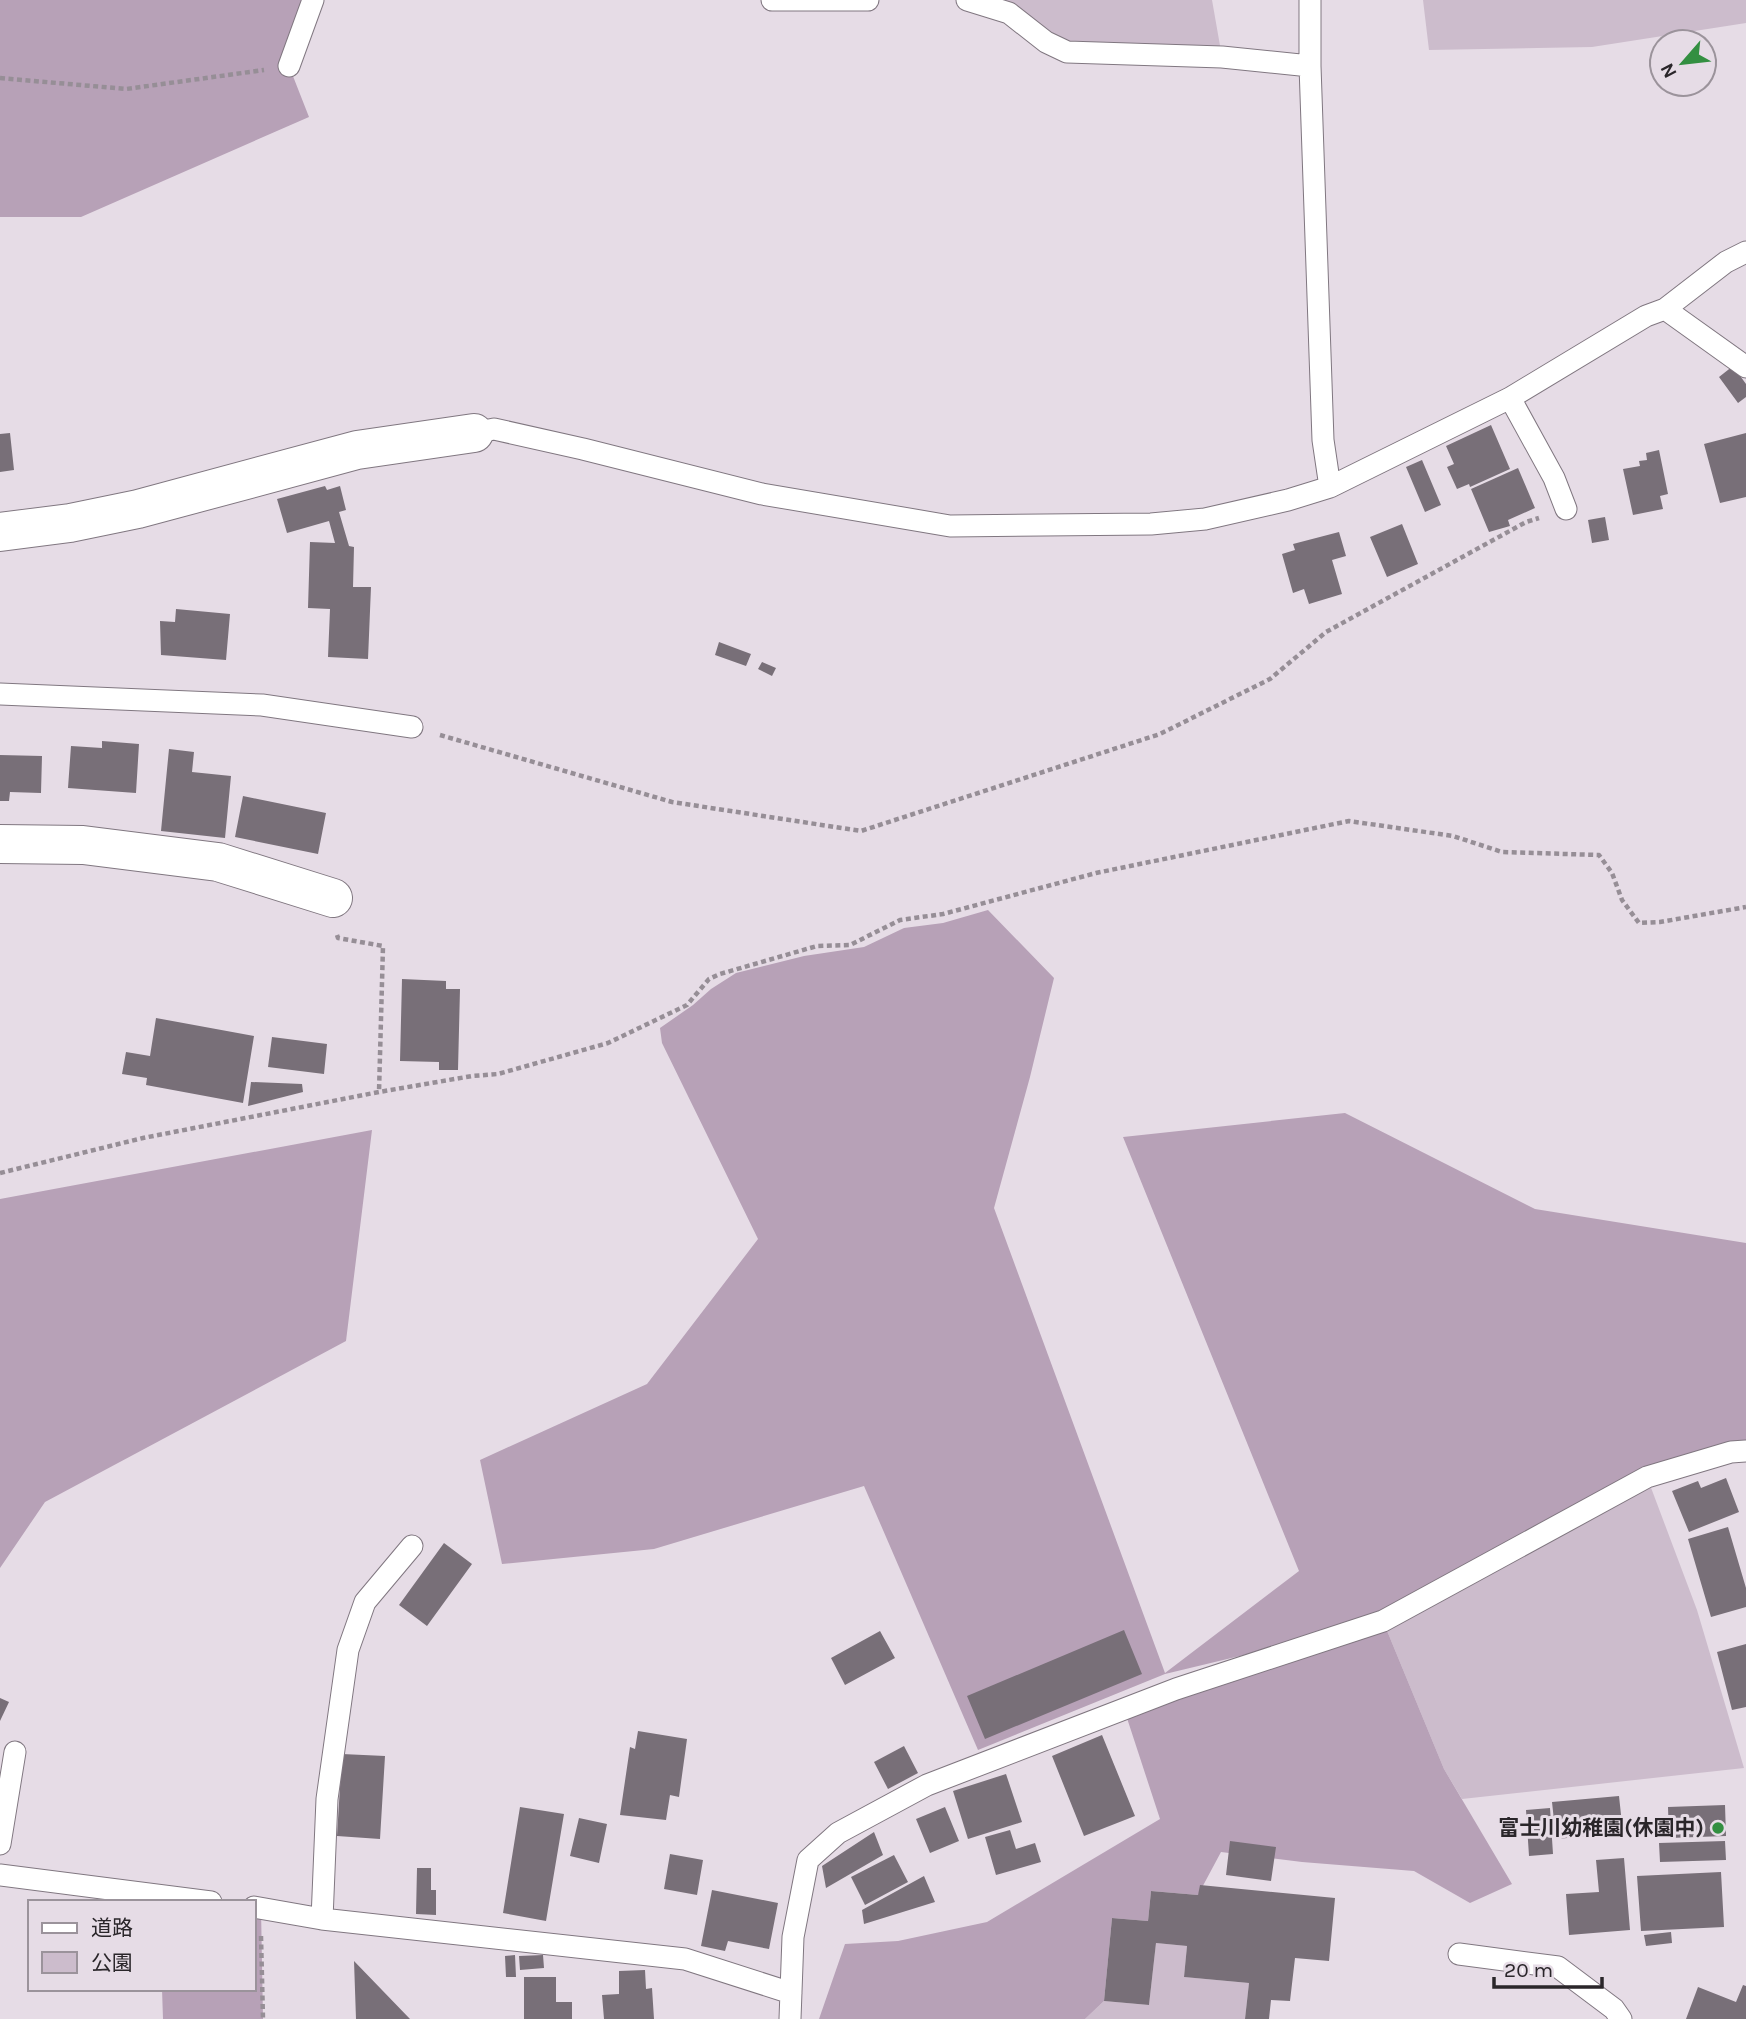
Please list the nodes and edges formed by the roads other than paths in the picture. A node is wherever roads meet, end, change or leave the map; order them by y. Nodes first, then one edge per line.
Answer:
1 (313, 0) edge
2 (772, 0) edge
3 (867, 0) edge
4 (967, 0) edge
5 (1310, 0) edge
6 (289, 66) road end
7 (1310, 66) junction
8 (1746, 253) edge
9 (1665, 309) junction
10 (1746, 367) edge
11 (1510, 398) junction
12 (474, 433) joint
13 (1330, 487) junction
14 (1566, 509) road end
15 (0, 532) edge
16 (0, 694) edge
17 (412, 727) road end
18 (0, 844) edge
19 (333, 898) road end
20 (1746, 1451) edge
21 (412, 1546) dead end
22 (15, 1752) dead end
23 (0, 1844) edge
24 (0, 1875) edge
25 (195, 1900) edge
26 (257, 1908) edge
27 (322, 1919) junction
28 (1459, 1954) dead end
29 (791, 1993) junction
30 (790, 2019) edge
31 (1621, 2019) edge

1 - 6 lane
2 - 3 lane
4 - 7 lane
5 - 7 lane
7 - 13 lane
8 - 9 lane
9 - 10 lane
9 - 11 lane
11 - 13 lane
11 - 14 lane
12 - 13 lane
12 - 15 street
16 - 17 lane
18 - 19 street
20 - 29 lane
21 - 27 lane
22 - 23 lane
24 - 25 lane
26 - 27 lane
27 - 29 lane
28 - 31 lane
29 - 30 lane

